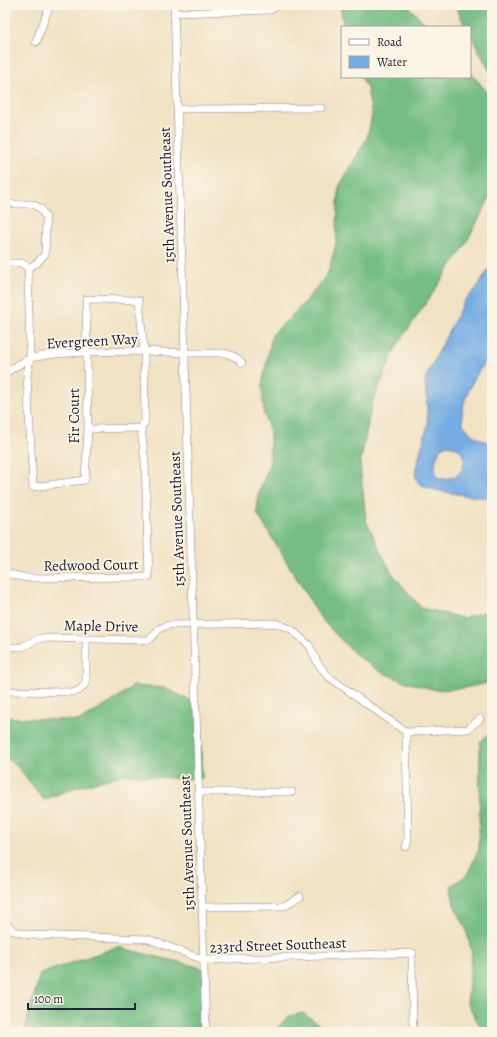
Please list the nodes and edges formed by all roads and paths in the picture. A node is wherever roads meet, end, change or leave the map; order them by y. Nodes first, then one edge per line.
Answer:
1 (50, 5) edge
2 (174, 5) edge
3 (279, 5) edge
4 (174, 14) junction
5 (36, 42) dead end
6 (322, 108) dead end
7 (177, 109) junction
8 (5, 204) edge
9 (5, 263) edge
10 (28, 268) junction
11 (144, 351) junction
12 (87, 352) junction
13 (185, 353) junction
14 (30, 358) junction
15 (242, 363) dead end
16 (5, 373) edge
17 (141, 428) junction
18 (88, 429) junction
19 (5, 573) edge
20 (193, 624) junction
21 (86, 638) junction
22 (5, 647) edge
23 (5, 691) edge
24 (480, 719) dead end
25 (406, 732) junction
26 (199, 792) junction
27 (292, 792) dead end
28 (406, 848) dead end
29 (300, 896) dead end
30 (202, 907) junction
31 (6, 923) edge
32 (204, 960) junction
33 (206, 1032) edge
34 (413, 1032) edge

1 - 5 street
2 - 4 street, 15th Avenue Southeast
3 - 4 street
4 - 7 street, 15th Avenue Southeast
6 - 7 street
7 - 13 street, 15th Avenue Southeast
8 - 10 street
9 - 10 street
10 - 14 street
11 - 12 street, Evergreen Way
11 - 12 street, Fir Court
11 - 13 street, Evergreen Way
11 - 17 street
12 - 14 street, Evergreen Way
12 - 18 street, Fir Court
13 - 15 street, Evergreen Way
13 - 20 street, 15th Avenue Southeast
14 - 16 street, Evergreen Way
14 - 18 street, Fir Court
17 - 18 street
17 - 19 street, Redwood Court
20 - 21 street, Maple Drive
20 - 25 street, Maple Drive
20 - 26 street, 15th Avenue Southeast
21 - 22 street, Maple Drive
21 - 23 street
24 - 25 street
25 - 28 street
26 - 27 street
26 - 30 street, 15th Avenue Southeast
29 - 30 street
30 - 32 street, 15th Avenue Southeast
31 - 32 street, 233rd Street Southeast
32 - 33 street, 15th Avenue Southeast
32 - 34 street, 233rd Street Southeast

